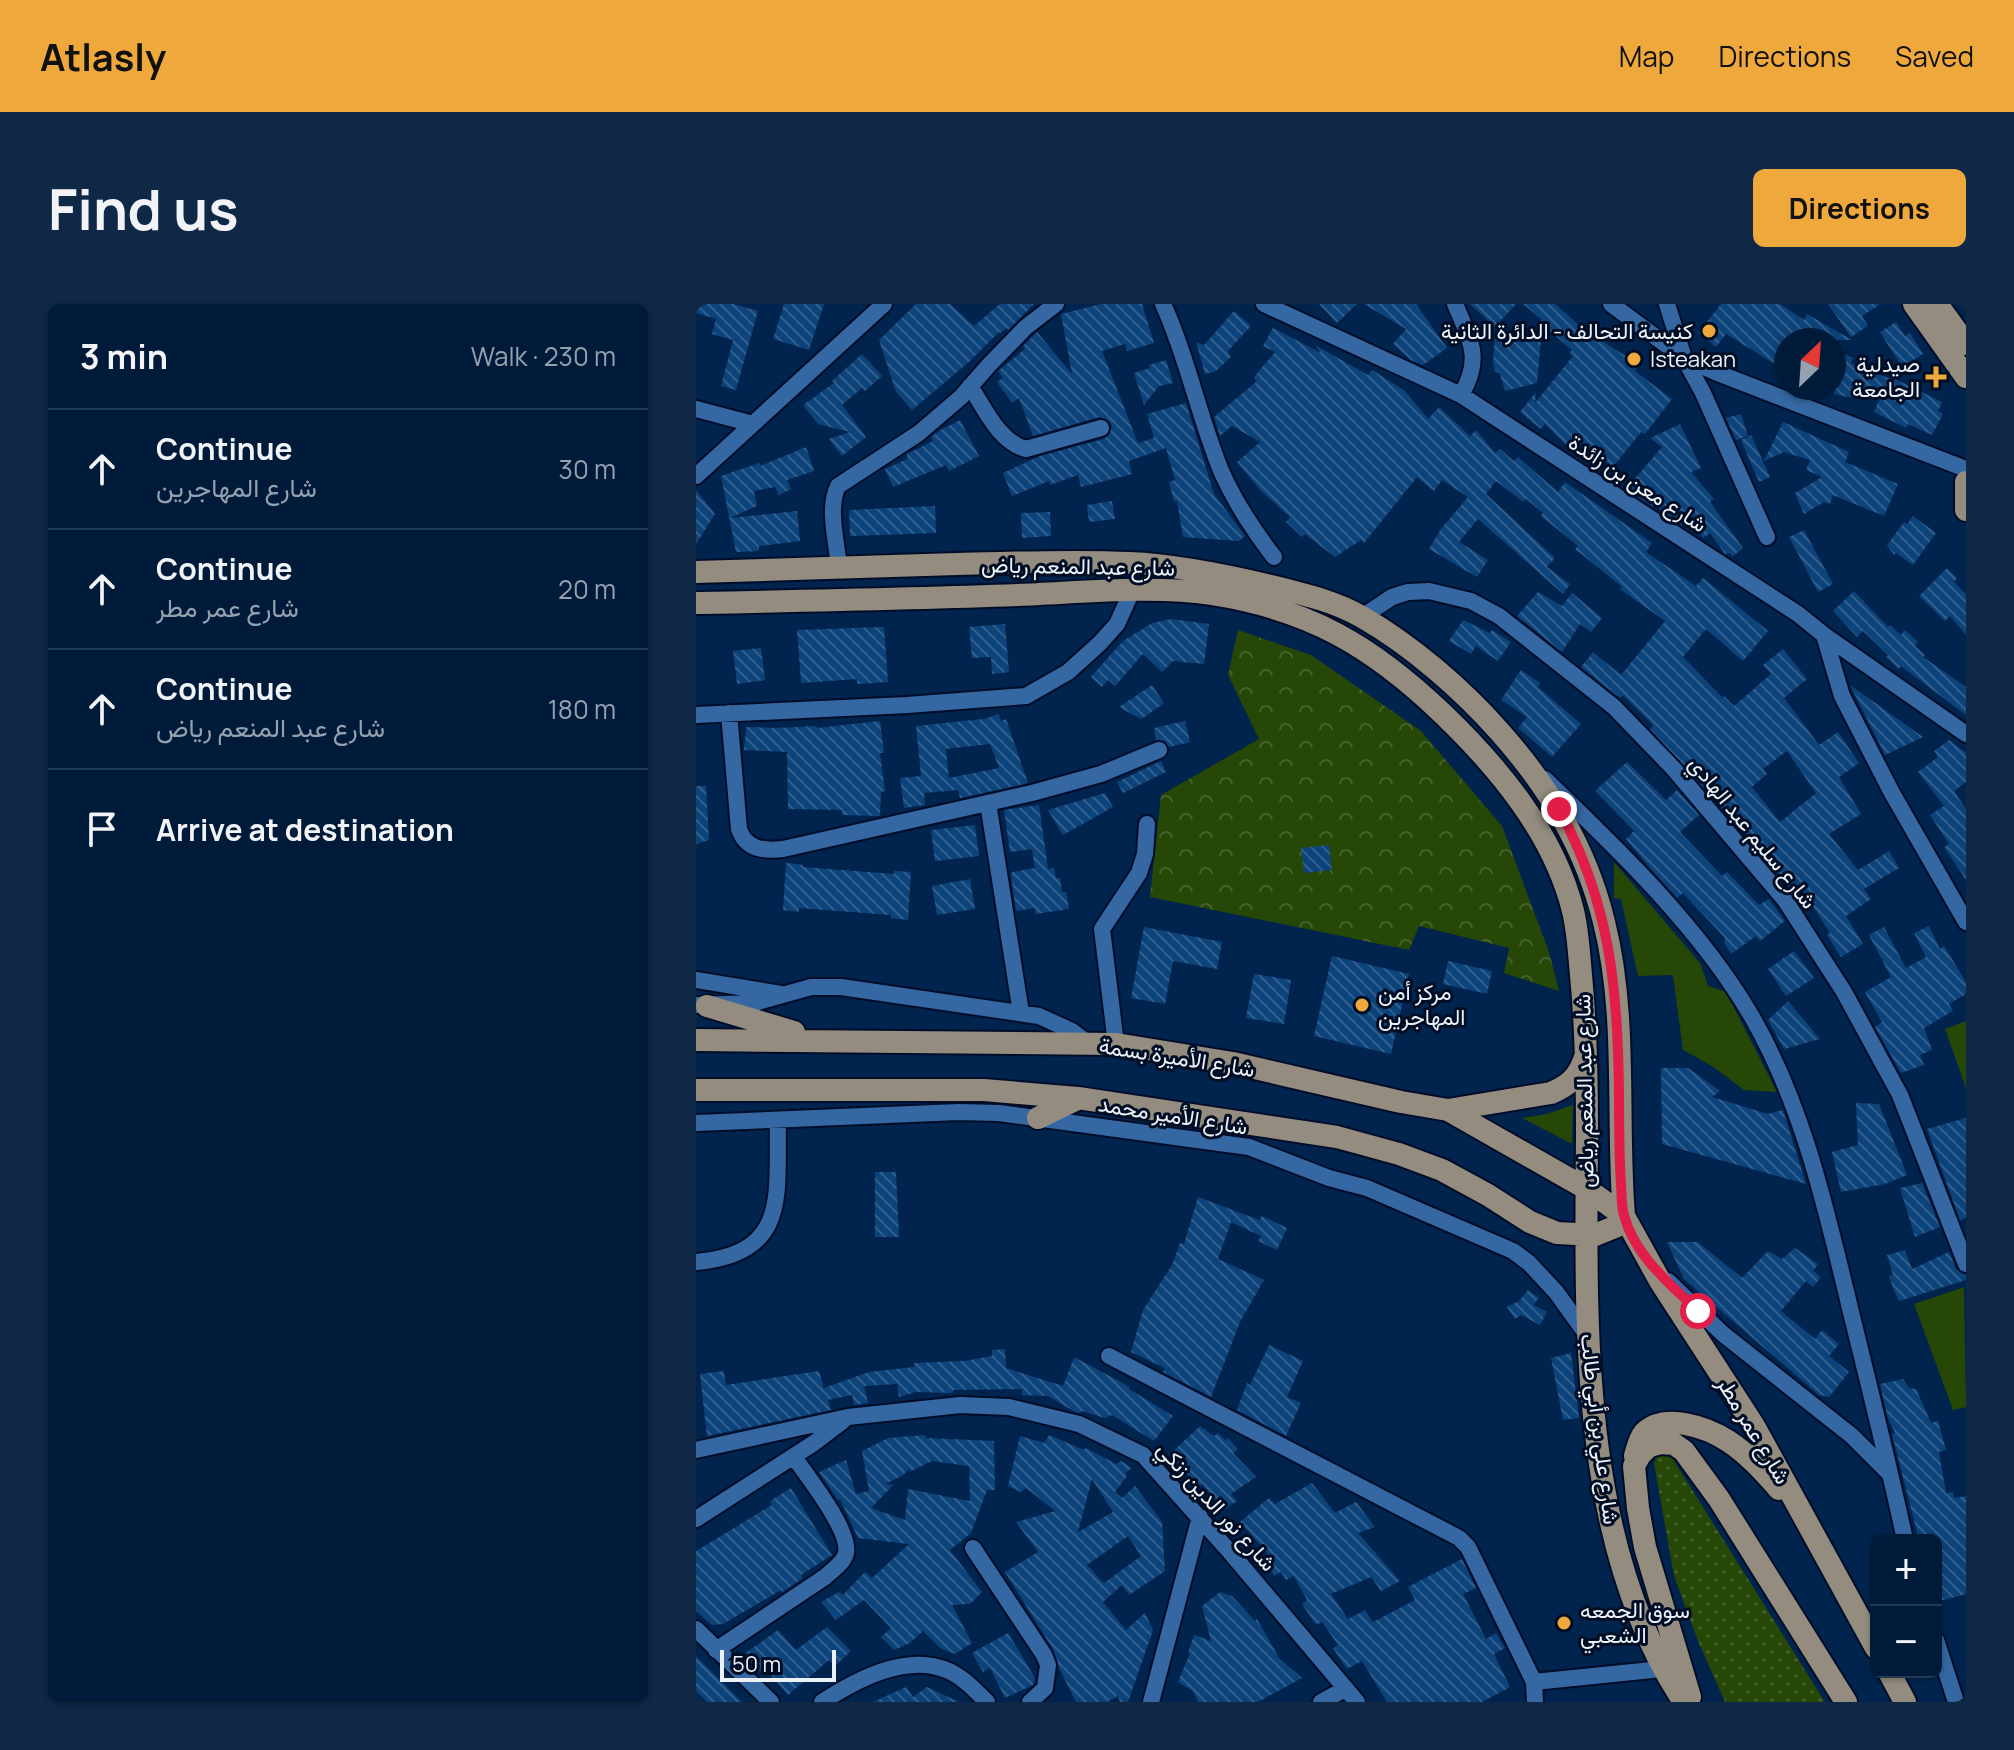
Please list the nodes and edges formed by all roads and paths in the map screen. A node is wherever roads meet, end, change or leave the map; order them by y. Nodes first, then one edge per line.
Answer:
1 (884, 304) edge
2 (1056, 304) edge
3 (1163, 304) edge
4 (1264, 304) edge
5 (1455, 304) edge
6 (1611, 304) edge
7 (1667, 304) edge
8 (1914, 304) edge
9 (1937, 304) edge
10 (1966, 344) edge
11 (1684, 358) junction
12 (1966, 377) edge
13 (970, 386) junction
14 (1461, 395) junction
15 (696, 409) edge
16 (753, 424) junction
17 (1101, 428) dead end
18 (1966, 469) edge
19 (696, 476) edge
20 (1966, 482) edge
21 (1966, 510) edge
22 (1767, 537) dead end
23 (1274, 557) dead end
24 (839, 567) junction
25 (696, 572) edge
26 (1132, 591) junction
27 (696, 603) edge
28 (1362, 617) junction
29 (1824, 635) junction
30 (729, 713) junction
31 (696, 715) edge
32 (1966, 734) edge
33 (1159, 750) dead end
34 (1531, 767) junction
35 (988, 803) junction
36 (1147, 824) dead end
37 (1966, 922) edge
38 (696, 980) edge
39 (786, 995) junction
40 (702, 1005) edge
41 (1021, 1013) junction
42 (819, 1039) junction
43 (696, 1040) edge
44 (1089, 1044) junction
45 (1116, 1044) junction
46 (1588, 1048) junction
47 (696, 1090) edge
48 (1078, 1098) junction
49 (1448, 1110) junction
50 (1038, 1118) junction
51 (778, 1120) junction
52 (696, 1123) edge
53 (1587, 1189) junction
54 (1617, 1223) junction
55 (1587, 1236) junction
56 (696, 1262) edge
57 (1966, 1264) edge
58 (1651, 1266) junction
59 (1587, 1335) junction
60 (1109, 1356) dead end
61 (848, 1417) junction
62 (696, 1450) edge
63 (794, 1457) junction
64 (1634, 1466) junction
65 (1890, 1474) junction
66 (1805, 1516) junction
67 (1200, 1517) junction
68 (696, 1519) edge
69 (1904, 1534) edge
70 (973, 1548) dead end
71 (696, 1629) edge
72 (1870, 1637) edge
73 (716, 1650) junction
74 (1942, 1659) edge
75 (1670, 1665) junction
76 (1892, 1678) edge
77 (1534, 1682) junction
78 (1345, 1689) junction
79 (771, 1702) edge
80 (822, 1702) edge
81 (987, 1702) edge
82 (1030, 1702) edge
83 (1151, 1702) edge
84 (1321, 1702) edge
85 (1357, 1702) edge
86 (1535, 1702) edge
87 (1684, 1702) edge
88 (1692, 1702) edge
89 (1846, 1702) edge
90 (1905, 1702) edge
91 (1956, 1702) edge

1 - 16 street
2 - 13 street
3 - 23 street
4 - 14 street, شارع معن بن زائدة
5 - 14 street
6 - 11 street
7 - 11 street
8 - 12 main road
9 - 10 main road
11 - 18 street
11 - 22 street
13 - 17 street
13 - 24 street
14 - 29 street, شارع معن بن زائدة
15 - 16 street
16 - 19 street
20 - 21 main road
24 - 25 main road, شارع عبد المنعم رياض
24 - 28 main road, شارع عبد المنعم رياض
26 - 27 main road, شارع عبد المنعم رياض
26 - 30 street
26 - 46 main road, شارع عبد المنعم رياض
28 - 34 main road, شارع عبد المنعم رياض
28 - 57 street, شارع سليم عبد الهادي
29 - 32 street, شارع معن بن زائدة
29 - 37 street
30 - 31 street
30 - 35 street
33 - 35 street
34 - 54 main road, شارع عبد المنعم رياض
34 - 65 street
35 - 41 street
36 - 45 street
38 - 39 street
39 - 40 street
39 - 41 street
40 - 42 main road
41 - 44 street
42 - 43 main road, شارع الأميرة بسمة
42 - 44 main road, شارع الأميرة بسمة
44 - 45 main road, شارع الأميرة بسمة
45 - 49 main road, شارع الأميرة بسمة
46 - 49 main road
46 - 53 main road, شارع عبد المنعم رياض
47 - 48 main road
48 - 50 main road
48 - 55 main road
49 - 53 main road, شارع الأميرة بسمة
50 - 51 street, شارع الأمير محمد
50 - 59 street, شارع الأمير محمد
51 - 52 street, شارع الأمير محمد
51 - 56 street
53 - 54 main road, شارع الأميرة بسمة
53 - 55 main road, شارع عبد المنعم رياض
54 - 55 main road
54 - 58 main road, شارع عمر مطر
55 - 59 main road, شارع علي بن أبي طالب
58 - 65 street
58 - 66 main road, شارع عمر مطر
59 - 75 main road, شارع علي بن أبي طالب
60 - 77 street
61 - 62 street, شارع نور الدين زنكي
61 - 63 street
61 - 67 street, شارع نور الدين زنكي
63 - 68 street
63 - 73 street
64 - 66 main road
64 - 75 main road
64 - 89 main road
65 - 69 street
66 - 72 main road, شارع عمر مطر
67 - 78 street, شارع نور الدين زنكي
67 - 83 street
70 - 82 street
71 - 73 street
73 - 79 street
74 - 91 street
75 - 77 street
75 - 87 main road, شارع علي بن أبي طالب
75 - 88 main road
76 - 90 main road
77 - 86 street
78 - 84 street
78 - 85 street, شارع نور الدين زنكي
80 - 81 street

